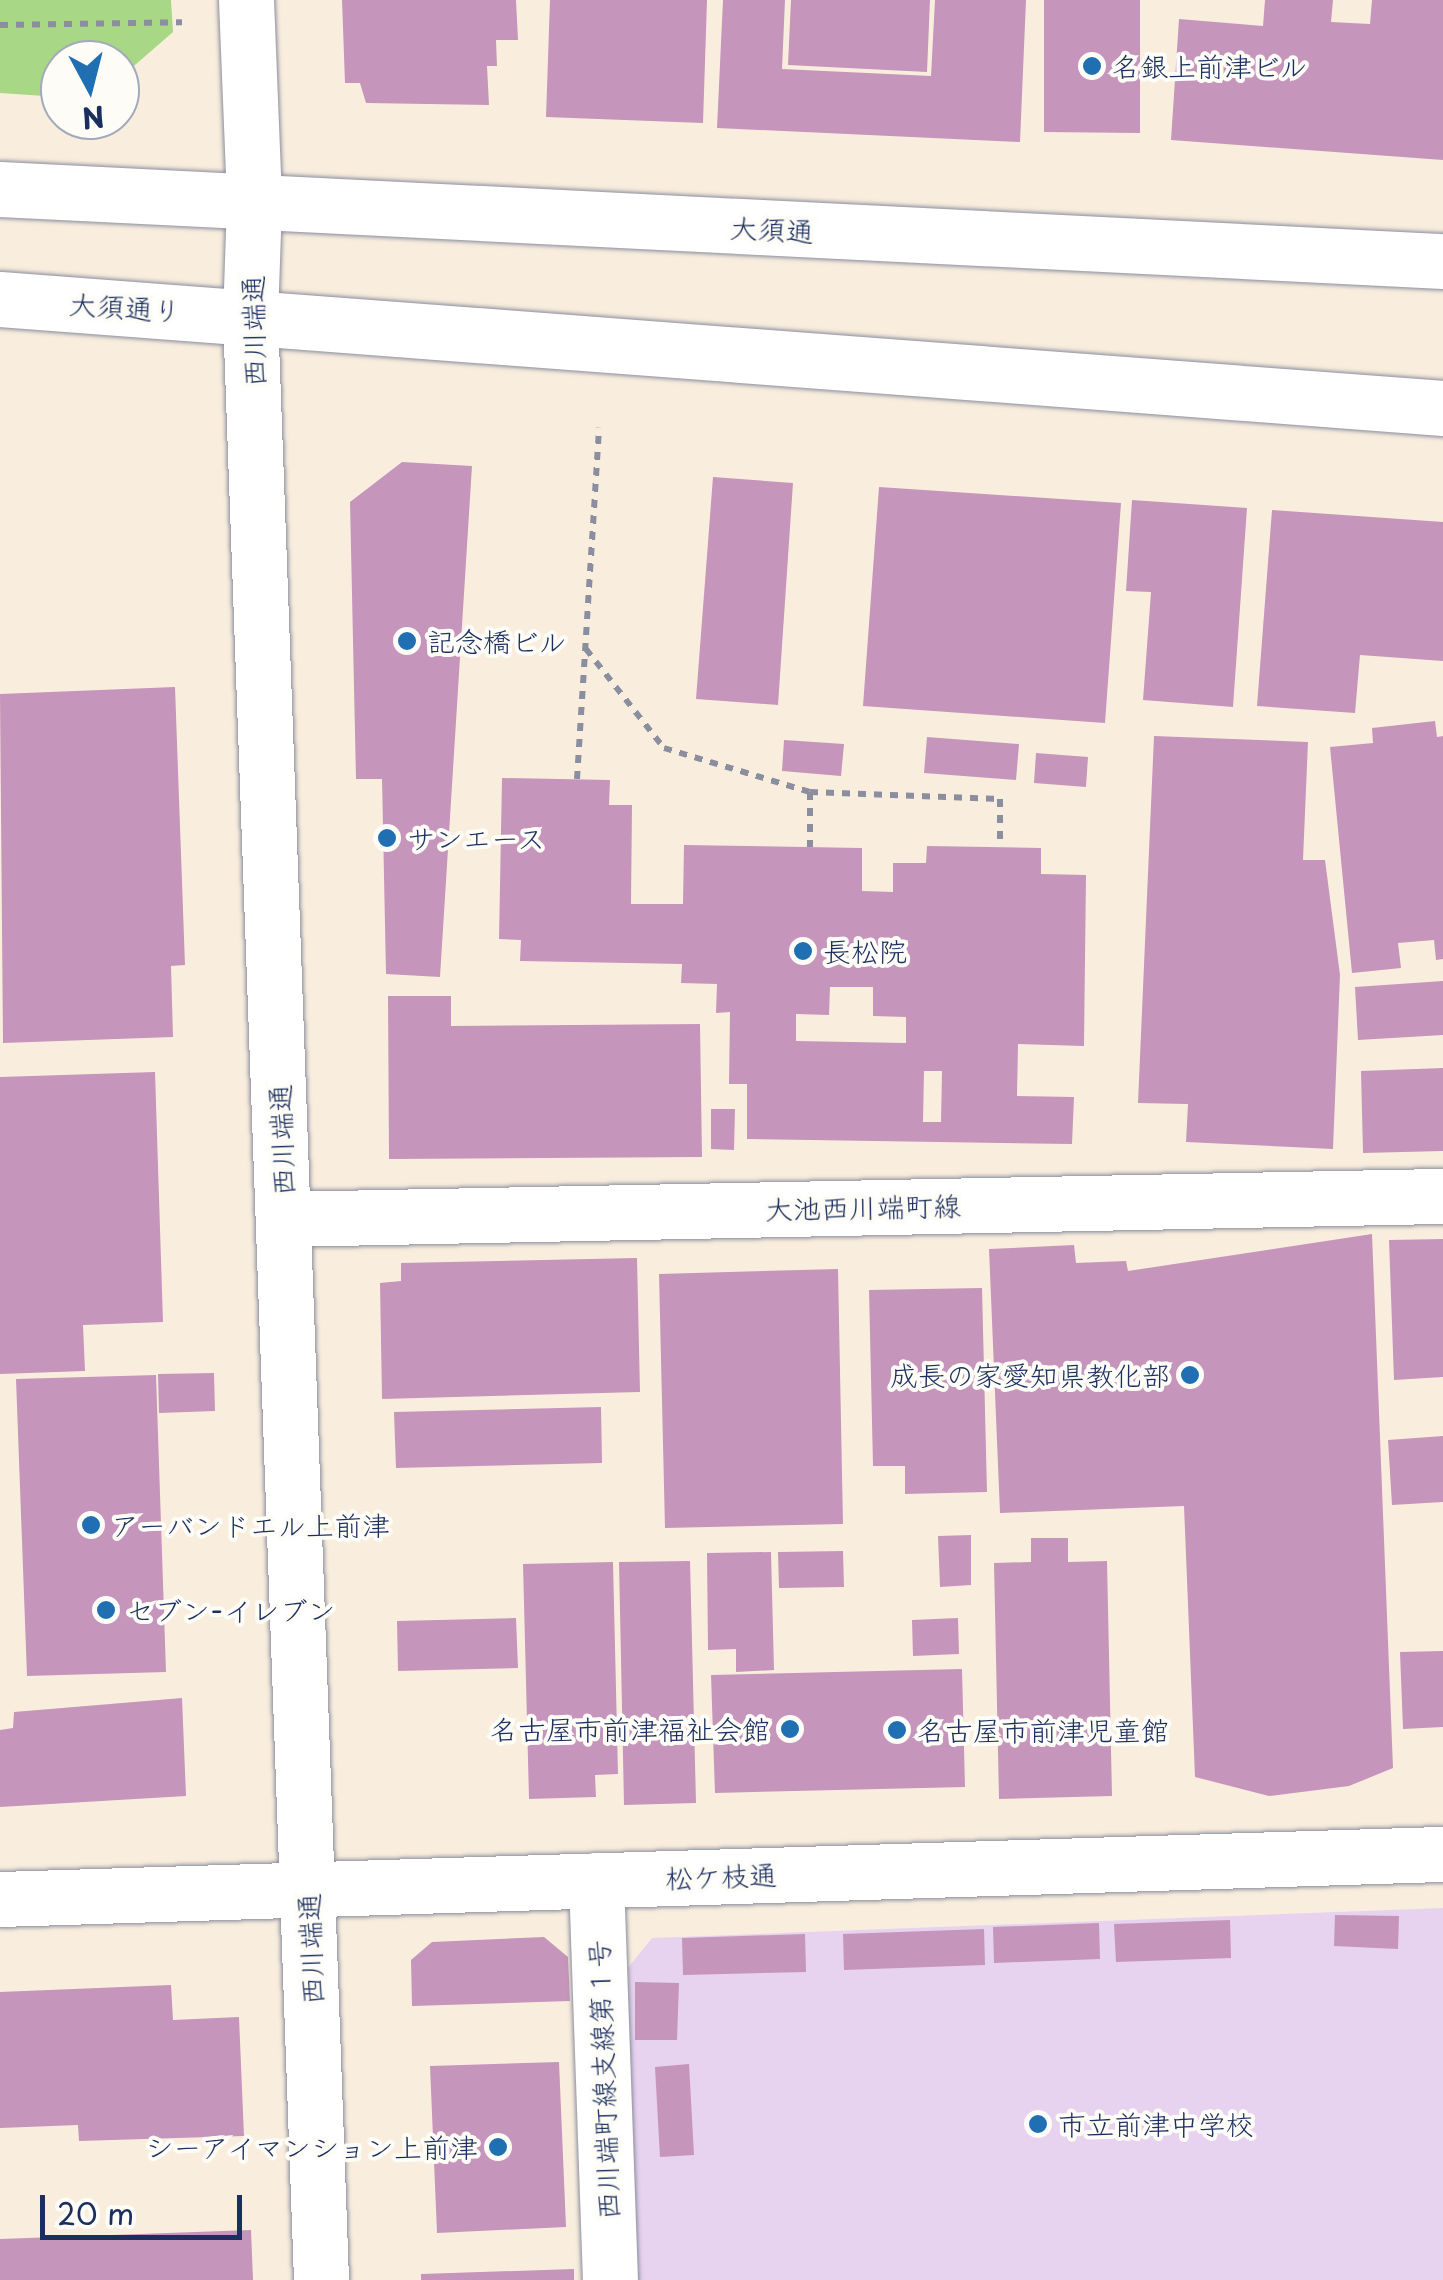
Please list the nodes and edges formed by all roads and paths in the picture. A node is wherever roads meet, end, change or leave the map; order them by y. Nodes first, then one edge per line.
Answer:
1 (246, 0) edge
2 (182, 22) dead end
3 (0, 24) edge
4 (0, 189) edge
5 (254, 203) junction
6 (1443, 261) edge
7 (0, 299) edge
8 (250, 316) junction
9 (1443, 408) edge
10 (599, 428) dead end
11 (585, 648) junction
12 (577, 779) dead end
13 (810, 792) junction
14 (810, 847) dead end
15 (1000, 847) dead end
16 (1443, 1196) edge
17 (283, 1219) junction
18 (1443, 1854) edge
19 (596, 1880) junction
20 (308, 1889) junction
21 (7, 1898) edge
22 (321, 2280) edge
23 (610, 2280) edge

1 - 5 street, 西川端通
2 - 3 path
4 - 5 street, 大須通
5 - 6 street, 大須通
5 - 8 street, 西川端通
7 - 8 street, 大須通り
8 - 9 street
8 - 17 street, 西川端通
10 - 11 path
11 - 12 path
11 - 13 path
13 - 14 path
13 - 15 path
16 - 17 street, 大池西川端町線
17 - 20 street, 西川端通
18 - 19 street, 松ケ枝通
19 - 20 street, 松ケ枝通
19 - 23 street, 西川端町線支線第１号
20 - 21 street, 松ケ枝通
20 - 22 street, 西川端通

